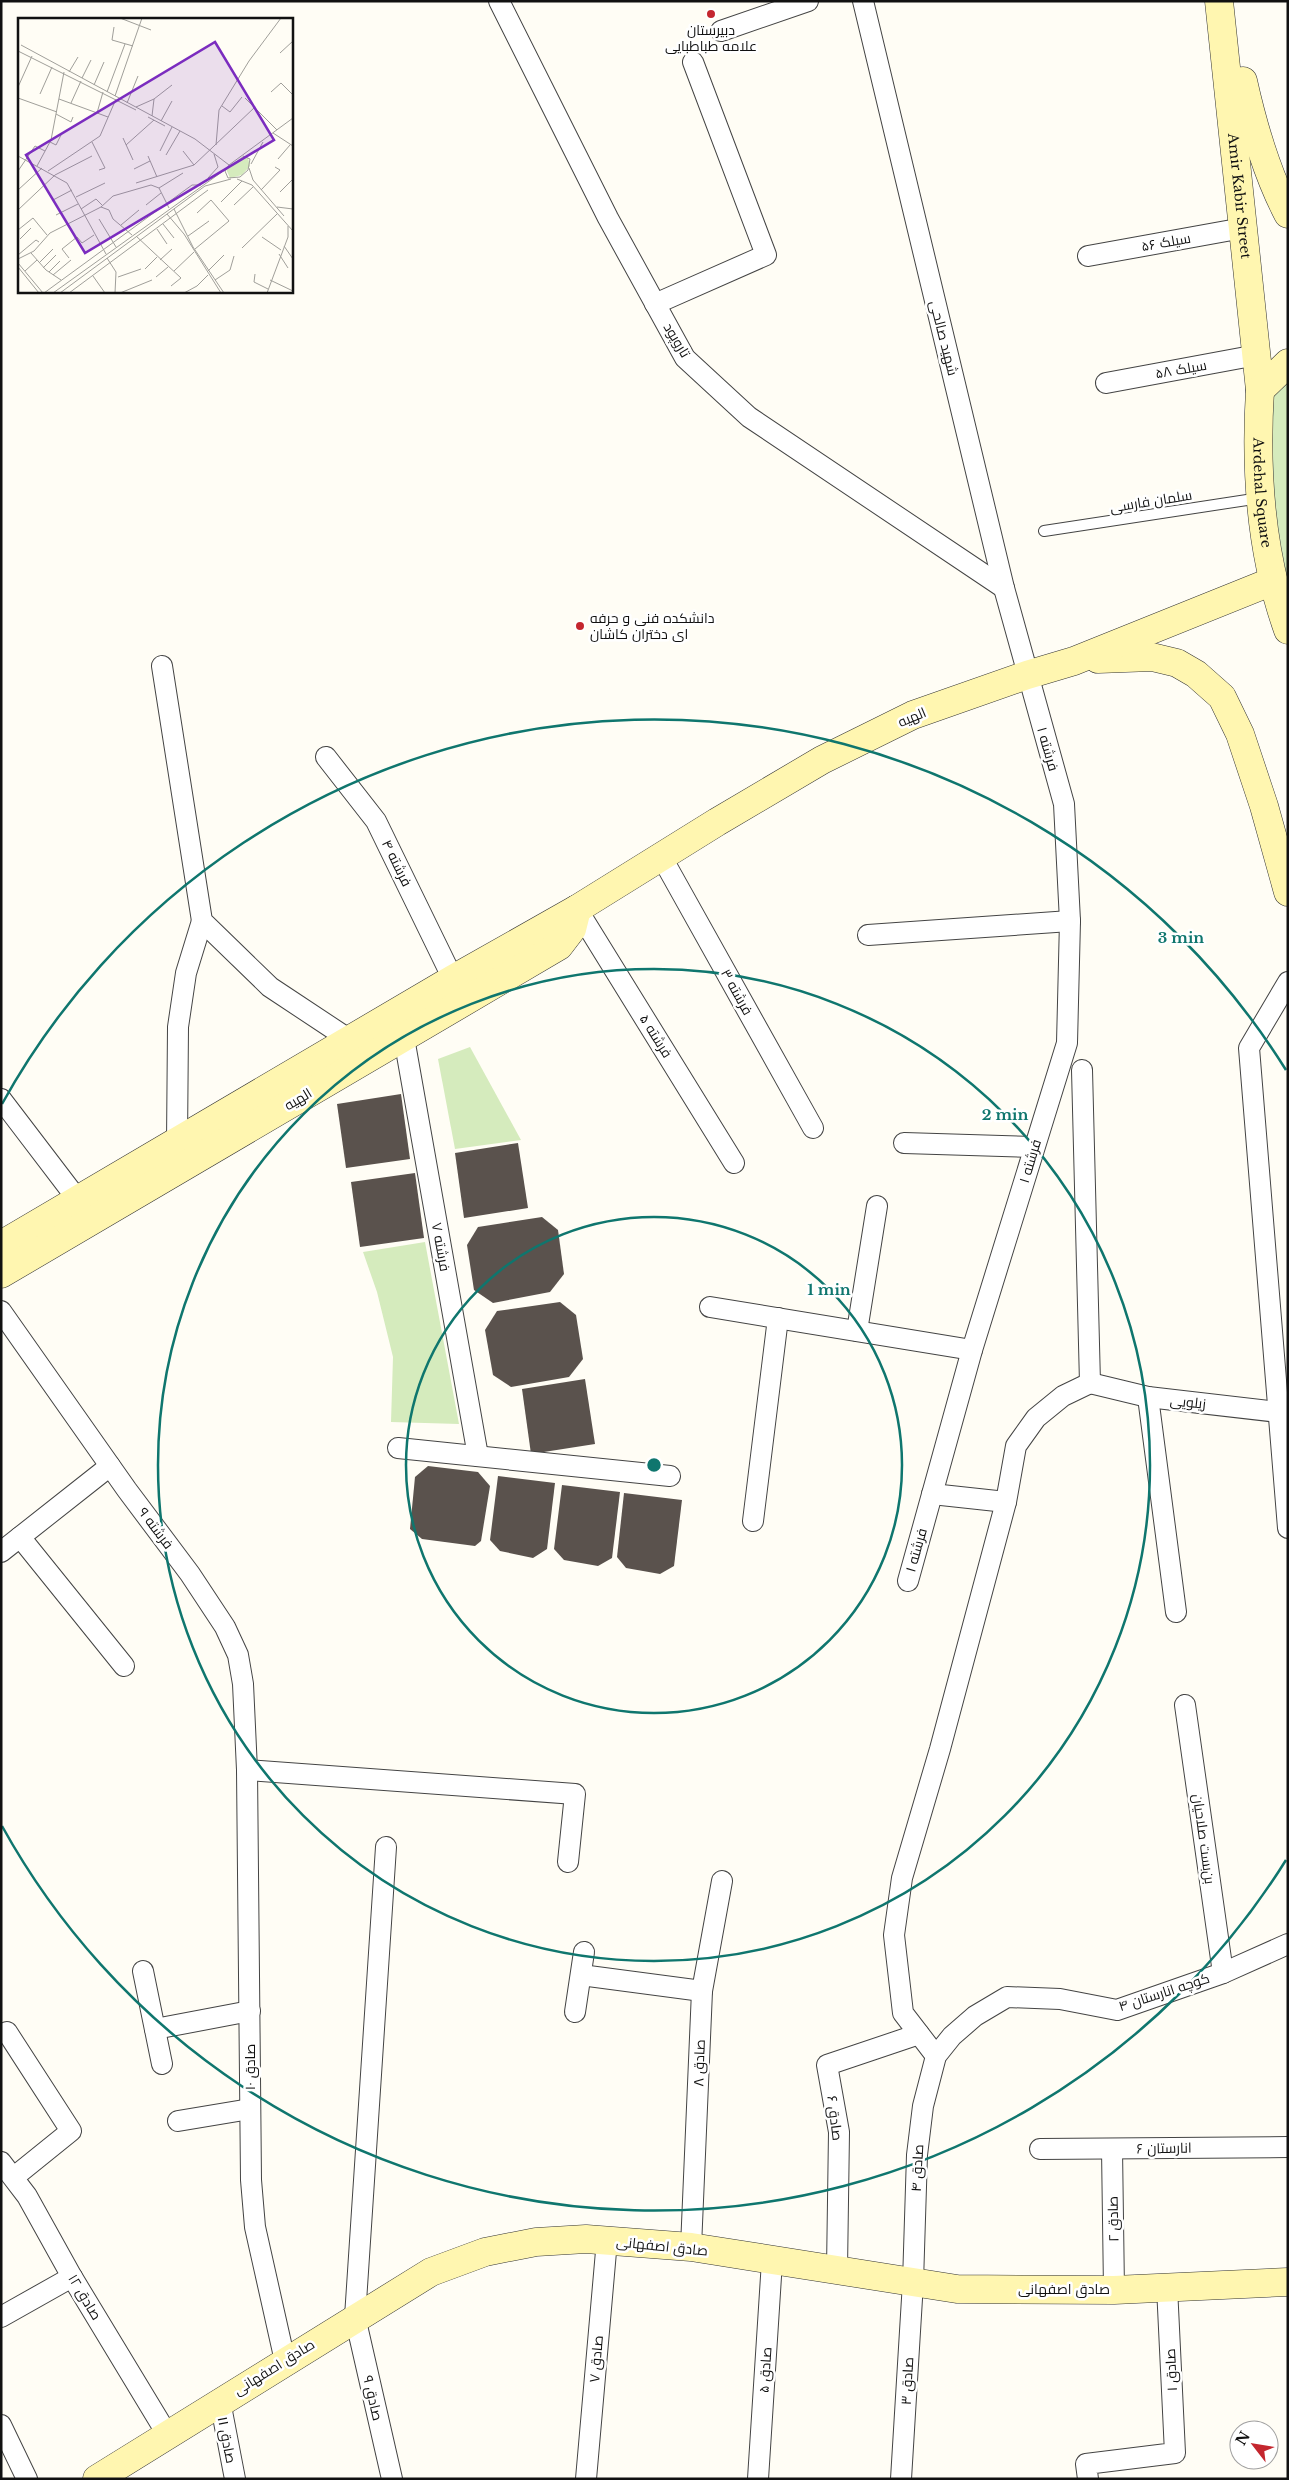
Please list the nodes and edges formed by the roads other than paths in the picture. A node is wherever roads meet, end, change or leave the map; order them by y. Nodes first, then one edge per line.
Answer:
1 (499, 1) edge
2 (808, 1) edge
3 (863, 1) edge
4 (1220, 1) edge
5 (1224, 1) edge
6 (721, 31) dead end
7 (693, 62) dead end
8 (1288, 214) edge
9 (1243, 228) junction
10 (1088, 256) dead end
11 (656, 304) junction
12 (1257, 355) junction
13 (1288, 363) edge
14 (1106, 383) dead end
15 (1260, 390) junction
16 (1262, 498) junction
17 (1044, 531) dead end
18 (1273, 581) junction
19 (1004, 588) junction
20 (1288, 630) edge
21 (1074, 661) junction
22 (162, 666) dead end
23 (1027, 675) junction
24 (326, 757) dead end
25 (661, 856) junction
26 (1288, 892) edge
27 (578, 909) junction
28 (202, 921) junction
29 (1070, 921) junction
30 (868, 935) dead end
31 (453, 979) junction
32 (1288, 982) edge
33 (404, 1038) junction
34 (350, 1040) junction
35 (1082, 1070) dead end
36 (1, 1099) edge
37 (813, 1128) dead end
38 (177, 1142) junction
39 (904, 1143) dead end
40 (1034, 1147) junction
41 (734, 1163) dead end
42 (113, 1194) junction
43 (78, 1200) junction
44 (877, 1206) dead end
45 (1, 1245) edge
46 (1, 1274) edge
47 (710, 1307) dead end
48 (1, 1311) edge
49 (778, 1318) junction
50 (857, 1331) junction
51 (972, 1350) junction
52 (1090, 1383) junction
53 (1148, 1398) junction
54 (1283, 1411) edge
55 (398, 1448) dead end
56 (478, 1456) junction
57 (110, 1466) junction
58 (670, 1476) dead end
59 (932, 1494) junction
60 (1006, 1502) junction
61 (753, 1521) dead end
62 (1288, 1528) edge
63 (20, 1537) junction
64 (1, 1552) edge
65 (908, 1581) dead end
66 (1176, 1612) dead end
67 (124, 1666) dead end
68 (1185, 1705) dead end
69 (248, 1770) junction
70 (386, 1847) dead end
71 (568, 1862) dead end
72 (722, 1881) dead end
73 (1288, 1944) edge
74 (584, 1952) dead end
75 (143, 1971) dead end
76 (1223, 1973) junction
77 (580, 1975) junction
78 (702, 1991) junction
79 (250, 2011) junction
80 (576, 2012) dead end
81 (155, 2028) junction
82 (6, 2032) dead end
83 (919, 2034) junction
84 (936, 2056) junction
85 (162, 2064) dead end
86 (250, 2109) junction
87 (178, 2121) dead end
88 (1288, 2147) edge
89 (1112, 2149) junction
90 (1040, 2150) dead end
91 (8, 2170) edge
92 (607, 2240) junction
93 (691, 2247) junction
94 (772, 2261) junction
95 (837, 2269) junction
96 (72, 2277) junction
97 (913, 2282) junction
98 (1288, 2282) edge
99 (1167, 2287) junction
100 (1114, 2290) junction
101 (1, 2317) edge
102 (355, 2317) junction
103 (285, 2361) junction
104 (220, 2401) junction
105 (1, 2425) edge
106 (166, 2434) junction
107 (27, 2479) edge
108 (97, 2479) edge
109 (235, 2479) edge
110 (392, 2479) edge
111 (586, 2479) edge
112 (758, 2479) edge
113 (901, 2479) edge
114 (1088, 2479) edge

1 - 11 street, تاروپود
2 - 6 street
3 - 19 street, شهید صالحی
4 - 9 street, Amir Kabir Street
5 - 8 street, Amir Kabir Street
7 - 11 street
9 - 10 street, سیلک ۵۶
9 - 12 street, Amir Kabir Street
11 - 19 street, تاروپود
12 - 14 street, سیلک ۵۸
12 - 15 street, Amir Kabir Street
13 - 15 street
15 - 16 street, Ardehal Square
16 - 17 lane, سلمان فارسی
16 - 18 street, Ardehal Square
18 - 20 street, Ardehal Square
18 - 21 street, الهیه
19 - 23 street, شهید صالحی
21 - 23 street, الهیه
21 - 26 street
22 - 28 street
23 - 25 street, الهیه
23 - 29 street, فرشته ۱
24 - 31 street, فرشته ۴
25 - 27 street, الهیه
25 - 37 street, فرشته ۳
27 - 31 street, الهیه
27 - 33 street, الهیه
27 - 41 street, فرشته ۵
28 - 34 street
28 - 38 street
29 - 30 street
29 - 40 street, فرشته ۱
31 - 34 street, الهیه
32 - 54 street
33 - 42 street, الهیه
33 - 56 street, فرشته ۷
34 - 38 street, الهیه
35 - 52 street
36 - 43 street
38 - 42 street, الهیه
39 - 40 street
40 - 51 street, فرشته ۱
42 - 43 street, الهیه
42 - 46 street, الهیه
43 - 45 street, الهیه
44 - 50 street
47 - 49 street
48 - 57 street, فرشته ۹
49 - 50 street
49 - 61 street
50 - 51 street
51 - 59 street, فرشته ۱
52 - 53 street, زیلویی
52 - 60 street
53 - 54 street, زیلویی
53 - 66 street
54 - 62 street
55 - 56 street
56 - 58 street
57 - 63 street
57 - 69 street, فرشته ۹
59 - 60 street
59 - 65 street, فرشته ۱
60 - 83 street
63 - 64 street
63 - 67 street
68 - 76 street, بن‌بست صلاحیان
69 - 71 street
69 - 79 street, صادق ۱۰
70 - 102 street, صادق ۹
72 - 78 street, صادق ۸
73 - 76 street, کوچه انارستان ۴
74 - 77 street
75 - 81 street
76 - 84 street, کوچه انارستان ۴
77 - 78 street
77 - 80 street
78 - 93 street, صادق ۸
79 - 81 street
79 - 86 street, صادق ۱۰
81 - 85 street
82 - 91 street
83 - 84 street
83 - 95 street, صادق ۶
84 - 97 street, صادق ۴
86 - 87 street
86 - 103 street, صادق ۱۰
88 - 89 street, انارستان ۶
89 - 90 street, انارستان ۶
89 - 100 street, صادق ۲
91 - 96 street, صادق ۱۲
92 - 93 street, صادق اصفهانی
92 - 102 street, صادق اصفهانی
92 - 111 street, صادق ۷
93 - 94 street, صادق اصفهانی
94 - 95 street, صادق اصفهانی
94 - 112 street, صادق ۵
95 - 97 street, صادق اصفهانی
96 - 101 street
96 - 106 street, صادق ۱۲
97 - 100 street, صادق اصفهانی
97 - 113 street, صادق ۳
98 - 99 street, صادق اصفهانی
99 - 100 street, صادق اصفهانی
99 - 114 street, صادق ۱
102 - 103 street, صادق اصفهانی
102 - 110 street, صادق ۹
103 - 104 street, صادق اصفهانی
104 - 106 street, صادق اصفهانی
104 - 109 street, صادق ۱۱
105 - 107 street
106 - 108 street, صادق اصفهانی

